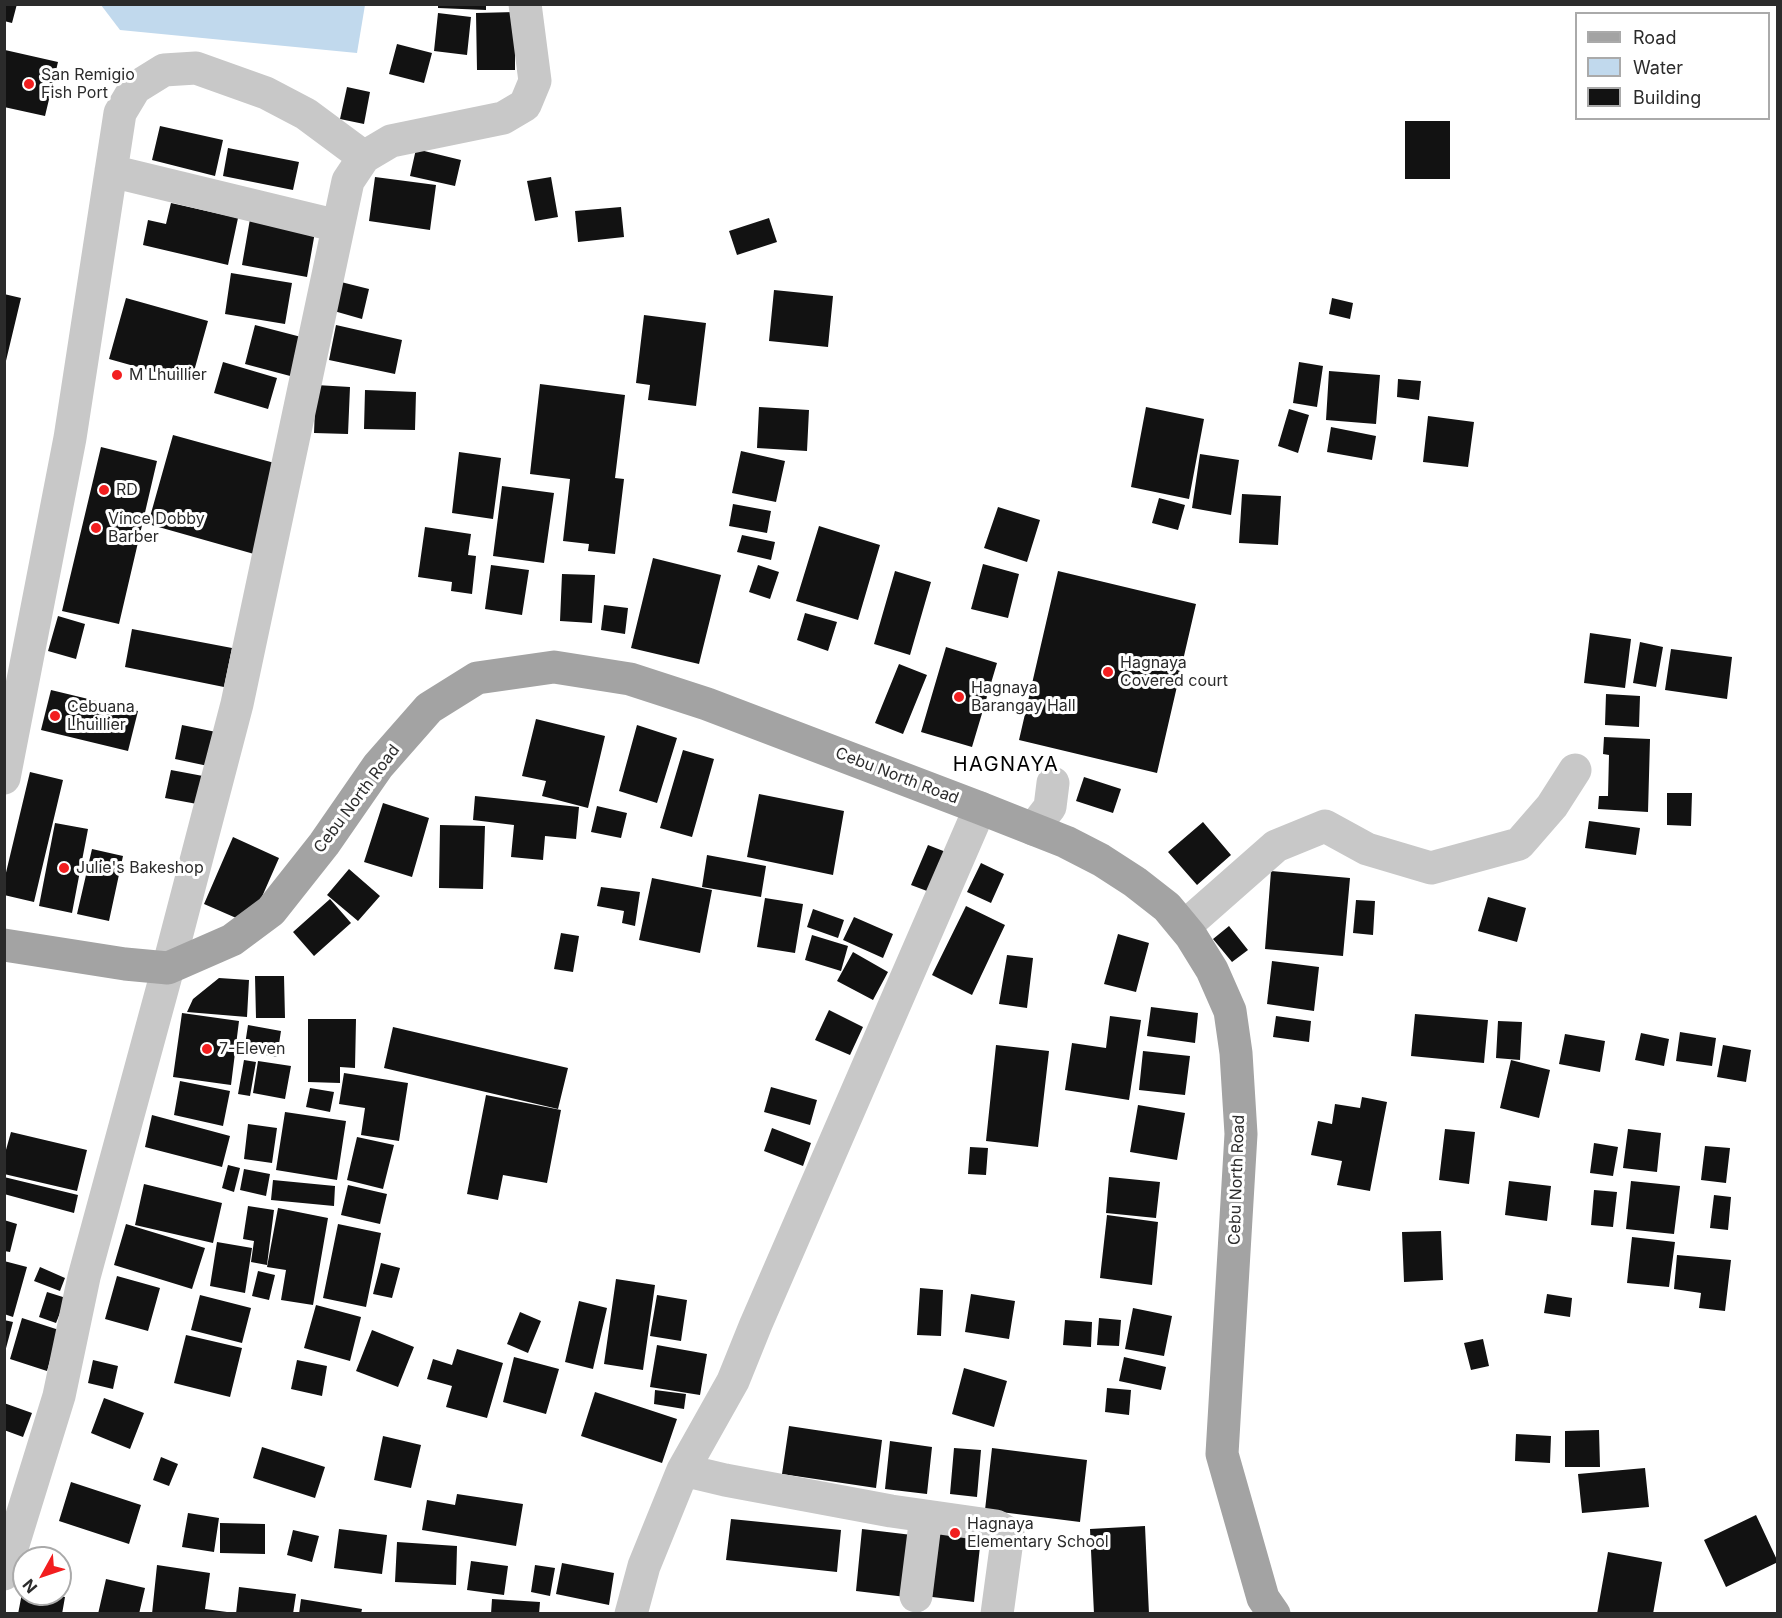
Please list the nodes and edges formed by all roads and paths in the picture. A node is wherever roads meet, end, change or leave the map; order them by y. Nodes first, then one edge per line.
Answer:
1 (525, 4) edge
2 (364, 157) junction
3 (111, 171) junction
4 (338, 226) junction
5 (1575, 770) dead end
6 (4, 778) edge
7 (1053, 783) dead end
8 (980, 808) junction
9 (1033, 828) junction
10 (1184, 927) junction
11 (4, 945) edge
12 (168, 968) junction
13 (683, 1470) junction
14 (926, 1516) junction
15 (4, 1574) edge
16 (916, 1596) dead end
17 (631, 1614) edge
18 (997, 1614) edge
19 (1274, 1614) edge

1 - 2 street
2 - 3 street
2 - 4 street
3 - 4 street
3 - 6 street
4 - 12 street
5 - 10 street
7 - 9 street
8 - 9 main road, Cebu North Road
8 - 12 main road, Cebu North Road
8 - 13 street
9 - 10 main road, Cebu North Road
10 - 19 main road, Cebu North Road
11 - 12 main road, Cebu North Road
12 - 15 street
13 - 14 street
13 - 17 street
14 - 16 street
14 - 18 street

